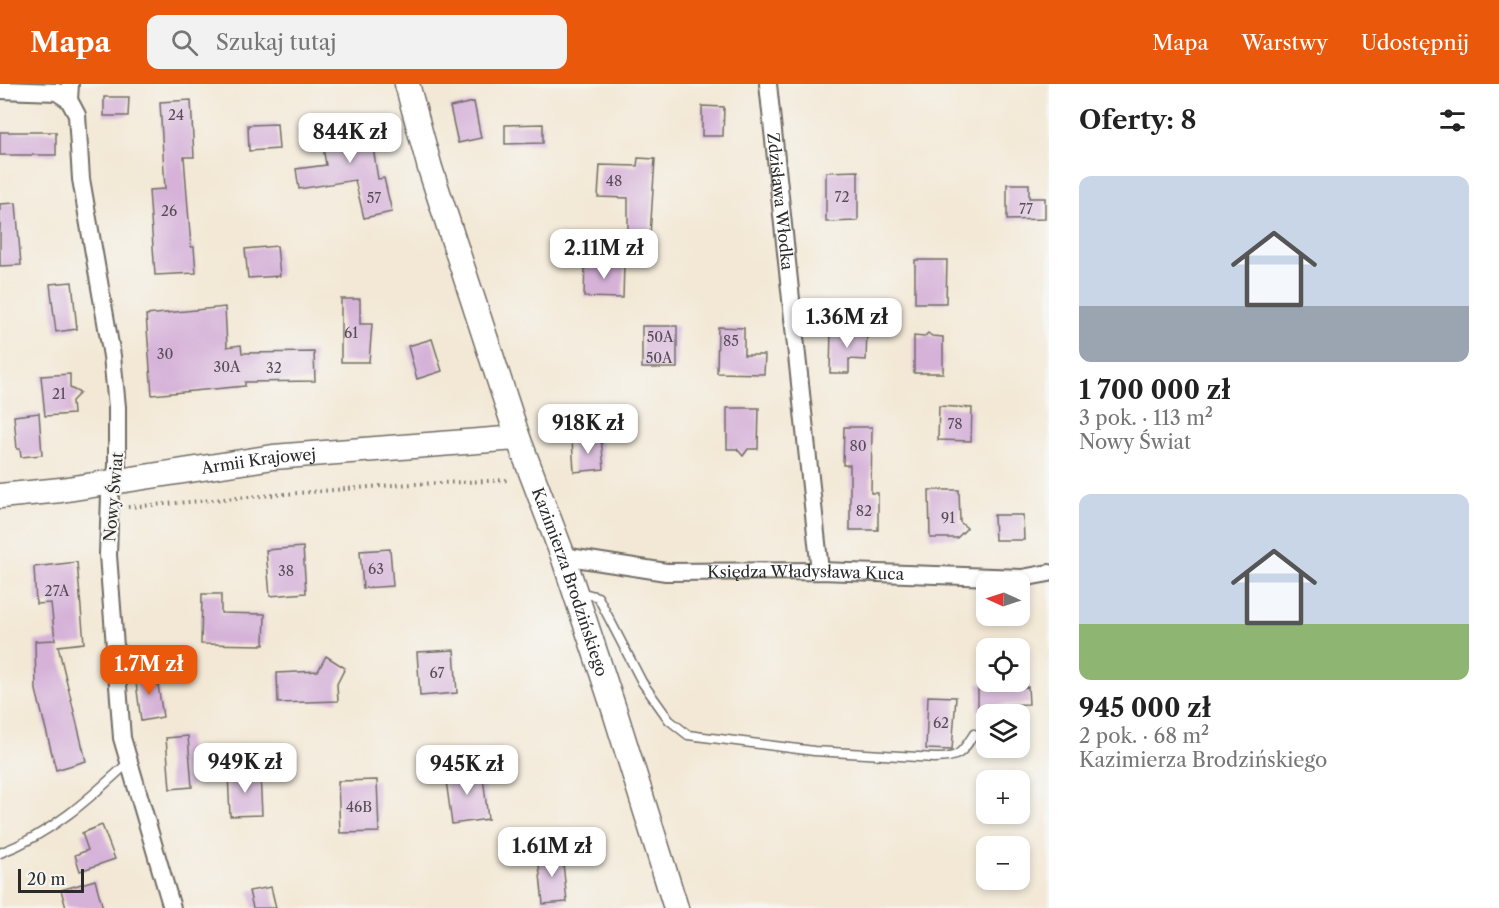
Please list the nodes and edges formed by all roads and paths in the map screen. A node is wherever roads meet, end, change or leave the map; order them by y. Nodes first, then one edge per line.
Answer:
1 (407, 84) edge
2 (768, 84) edge
3 (0, 90) edge
4 (70, 92) edge
5 (518, 438) junction
6 (533, 478) junction
7 (113, 481) junction
8 (0, 496) edge
9 (109, 509) junction
10 (563, 556) junction
11 (820, 572) junction
12 (1049, 573) edge
13 (574, 590) junction
14 (974, 734) dead end
15 (129, 762) junction
16 (0, 853) edge
17 (172, 908) edge
18 (676, 908) edge

1 - 5 main road, Kazimierza Brodzińskiego
2 - 11 street, Zdzisława Włodka
3 - 4 street
4 - 7 street, Nowy Świat
5 - 6 main road, Kazimierza Brodzińskiego
5 - 7 main road, Armii Krajowej
6 - 9 path
6 - 10 main road, Kazimierza Brodzińskiego
7 - 8 main road, Armii Krajowej
7 - 9 street, Nowy Świat
9 - 15 street, Nowy Świat
10 - 11 street, Księdza Władysława Kuca
10 - 13 main road, Kazimierza Brodzińskiego
11 - 12 street, Księdza Władysława Kuca
13 - 14 lane
13 - 18 main road, Kazimierza Brodzińskiego
15 - 16 lane
15 - 17 street, Nowy Świat

